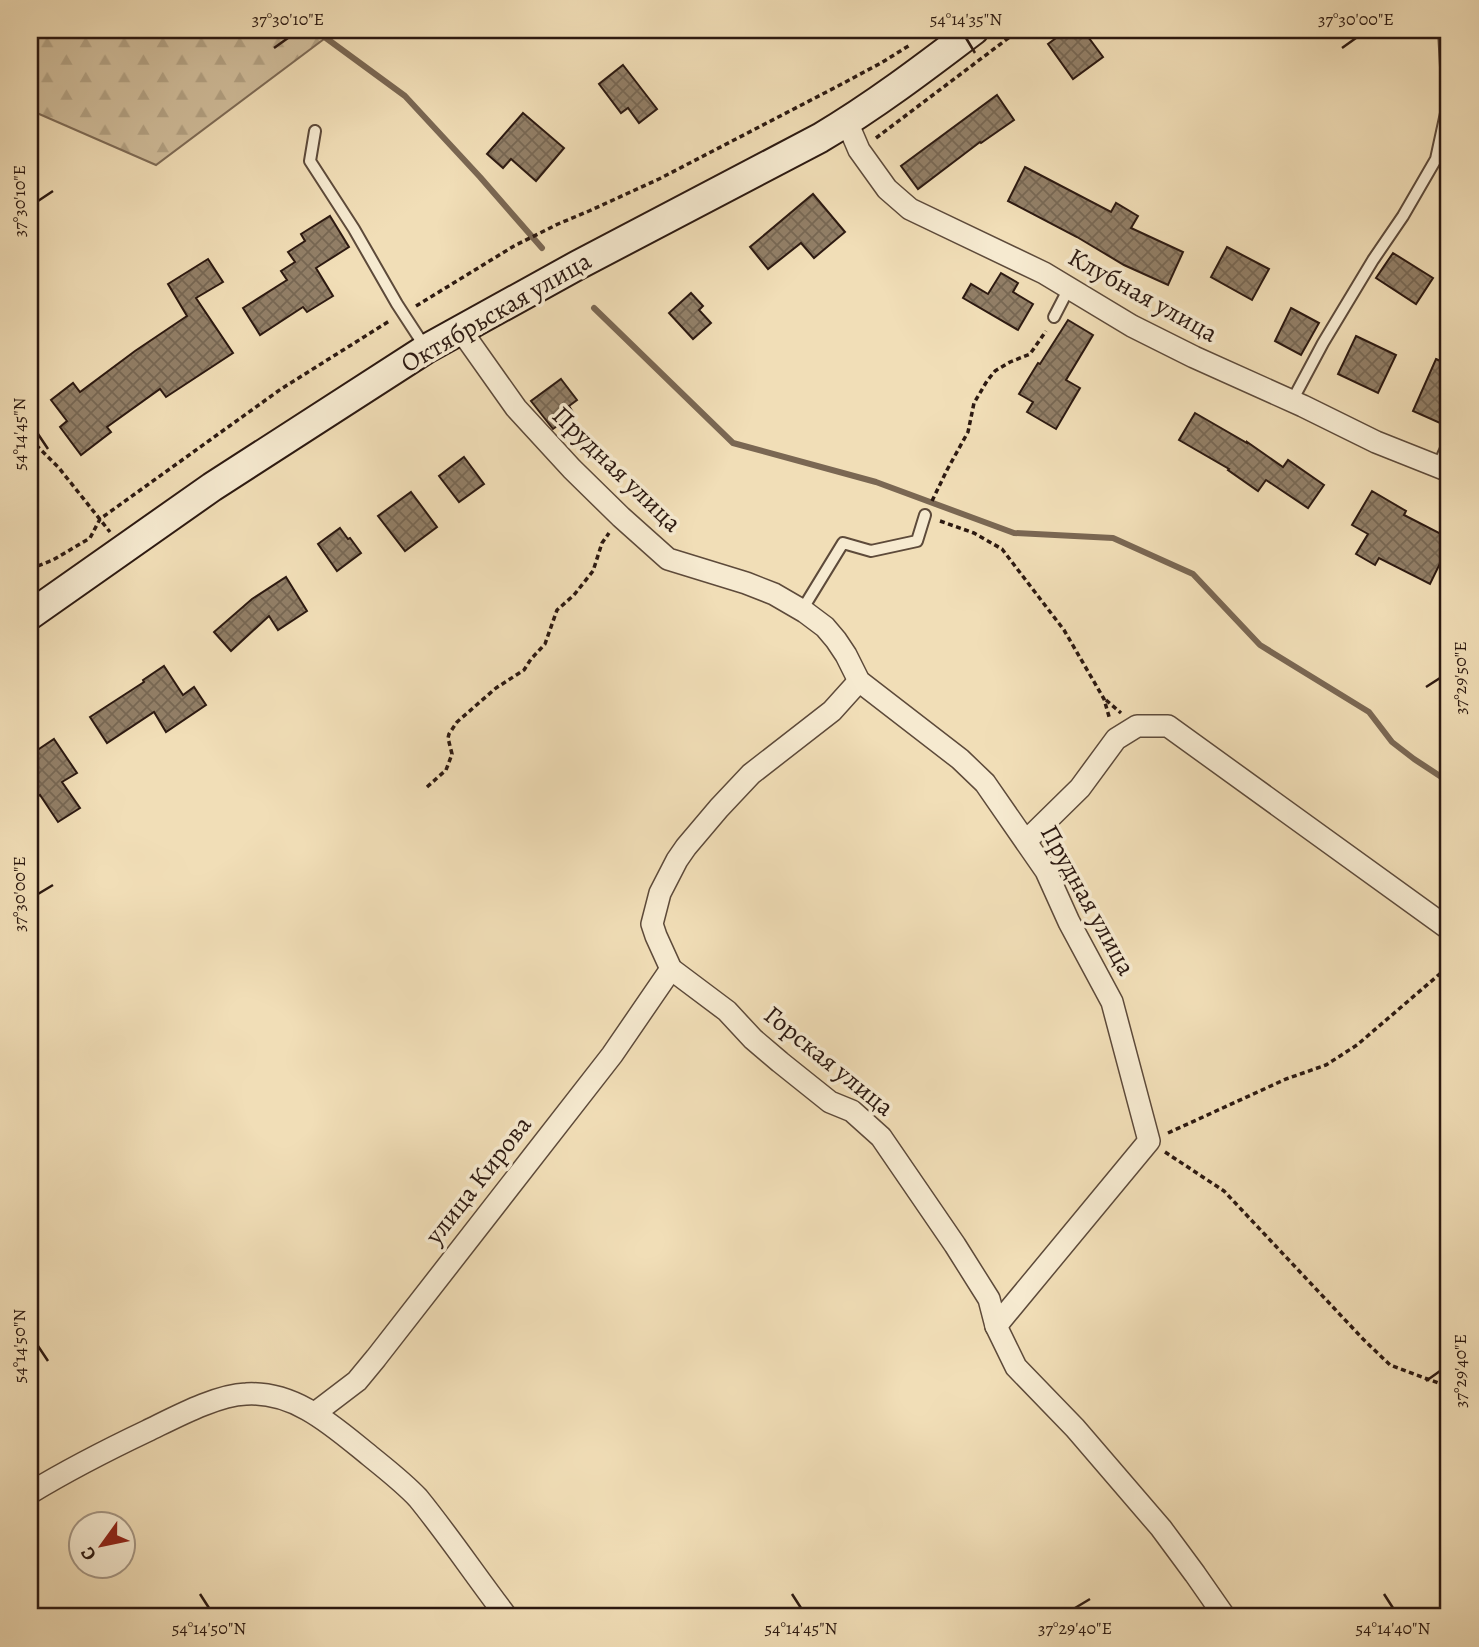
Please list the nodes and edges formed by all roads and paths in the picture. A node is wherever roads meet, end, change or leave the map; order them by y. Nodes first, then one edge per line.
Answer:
1 (974, 30) edge
2 (1019, 30) edge
3 (1444, 30) edge
4 (915, 42) dead end
5 (847, 122) junction
6 (315, 131) dead end
7 (859, 150) junction
8 (1069, 288) junction
9 (407, 311) dead end
10 (397, 317) dead end
11 (1054, 317) dead end
12 (460, 329) junction
13 (1044, 334) dead end
14 (426, 349) junction
15 (1292, 401) junction
16 (30, 439) edge
17 (1449, 442) edge
18 (1444, 469) edge
19 (939, 487) dead end
20 (925, 515) joint
21 (621, 517) junction
22 (100, 519) junction
23 (124, 550) junction
24 (30, 569) edge
25 (802, 610) junction
26 (30, 615) edge
27 (859, 681) junction
28 (1116, 739) junction
29 (427, 787) dead end
30 (1026, 841) junction
31 (1449, 929) edge
32 (1449, 966) edge
33 (671, 969) junction
34 (1149, 1141) junction
35 (996, 1326) junction
36 (1449, 1387) edge
37 (315, 1413) junction
38 (30, 1493) edge
39 (507, 1617) edge
40 (1225, 1617) edge

1 - 5 main road, Октябрьская улица
2 - 7 path
3 - 15 lane
4 - 9 path
5 - 7 street, Клубная улица
5 - 12 main road, Октябрьская улица
6 - 14 lane
7 - 8 street, Клубная улица
8 - 11 lane
8 - 15 street, Клубная улица
10 - 22 path
12 - 14 main road, Октябрьская улица
12 - 21 street, Прудная улица
13 - 19 path
14 - 23 main road, Октябрьская улица
15 - 18 street, Клубная улица
16 - 22 path
17 - 18 lane
20 - 25 lane
20 - 28 path
21 - 25 street, Прудная улица
21 - 29 path
22 - 23 path
22 - 24 path
23 - 26 main road, Октябрьская улица
25 - 27 street, Прудная улица
27 - 30 street, Прудная улица
27 - 33 street, Горская улица
28 - 30 street
28 - 31 street
30 - 34 street, Прудная улица
32 - 34 path
33 - 35 street, Горская улица
33 - 37 street, улица Кирова
34 - 35 street
34 - 36 path
35 - 40 street, Горская улица
37 - 38 street
37 - 39 street

